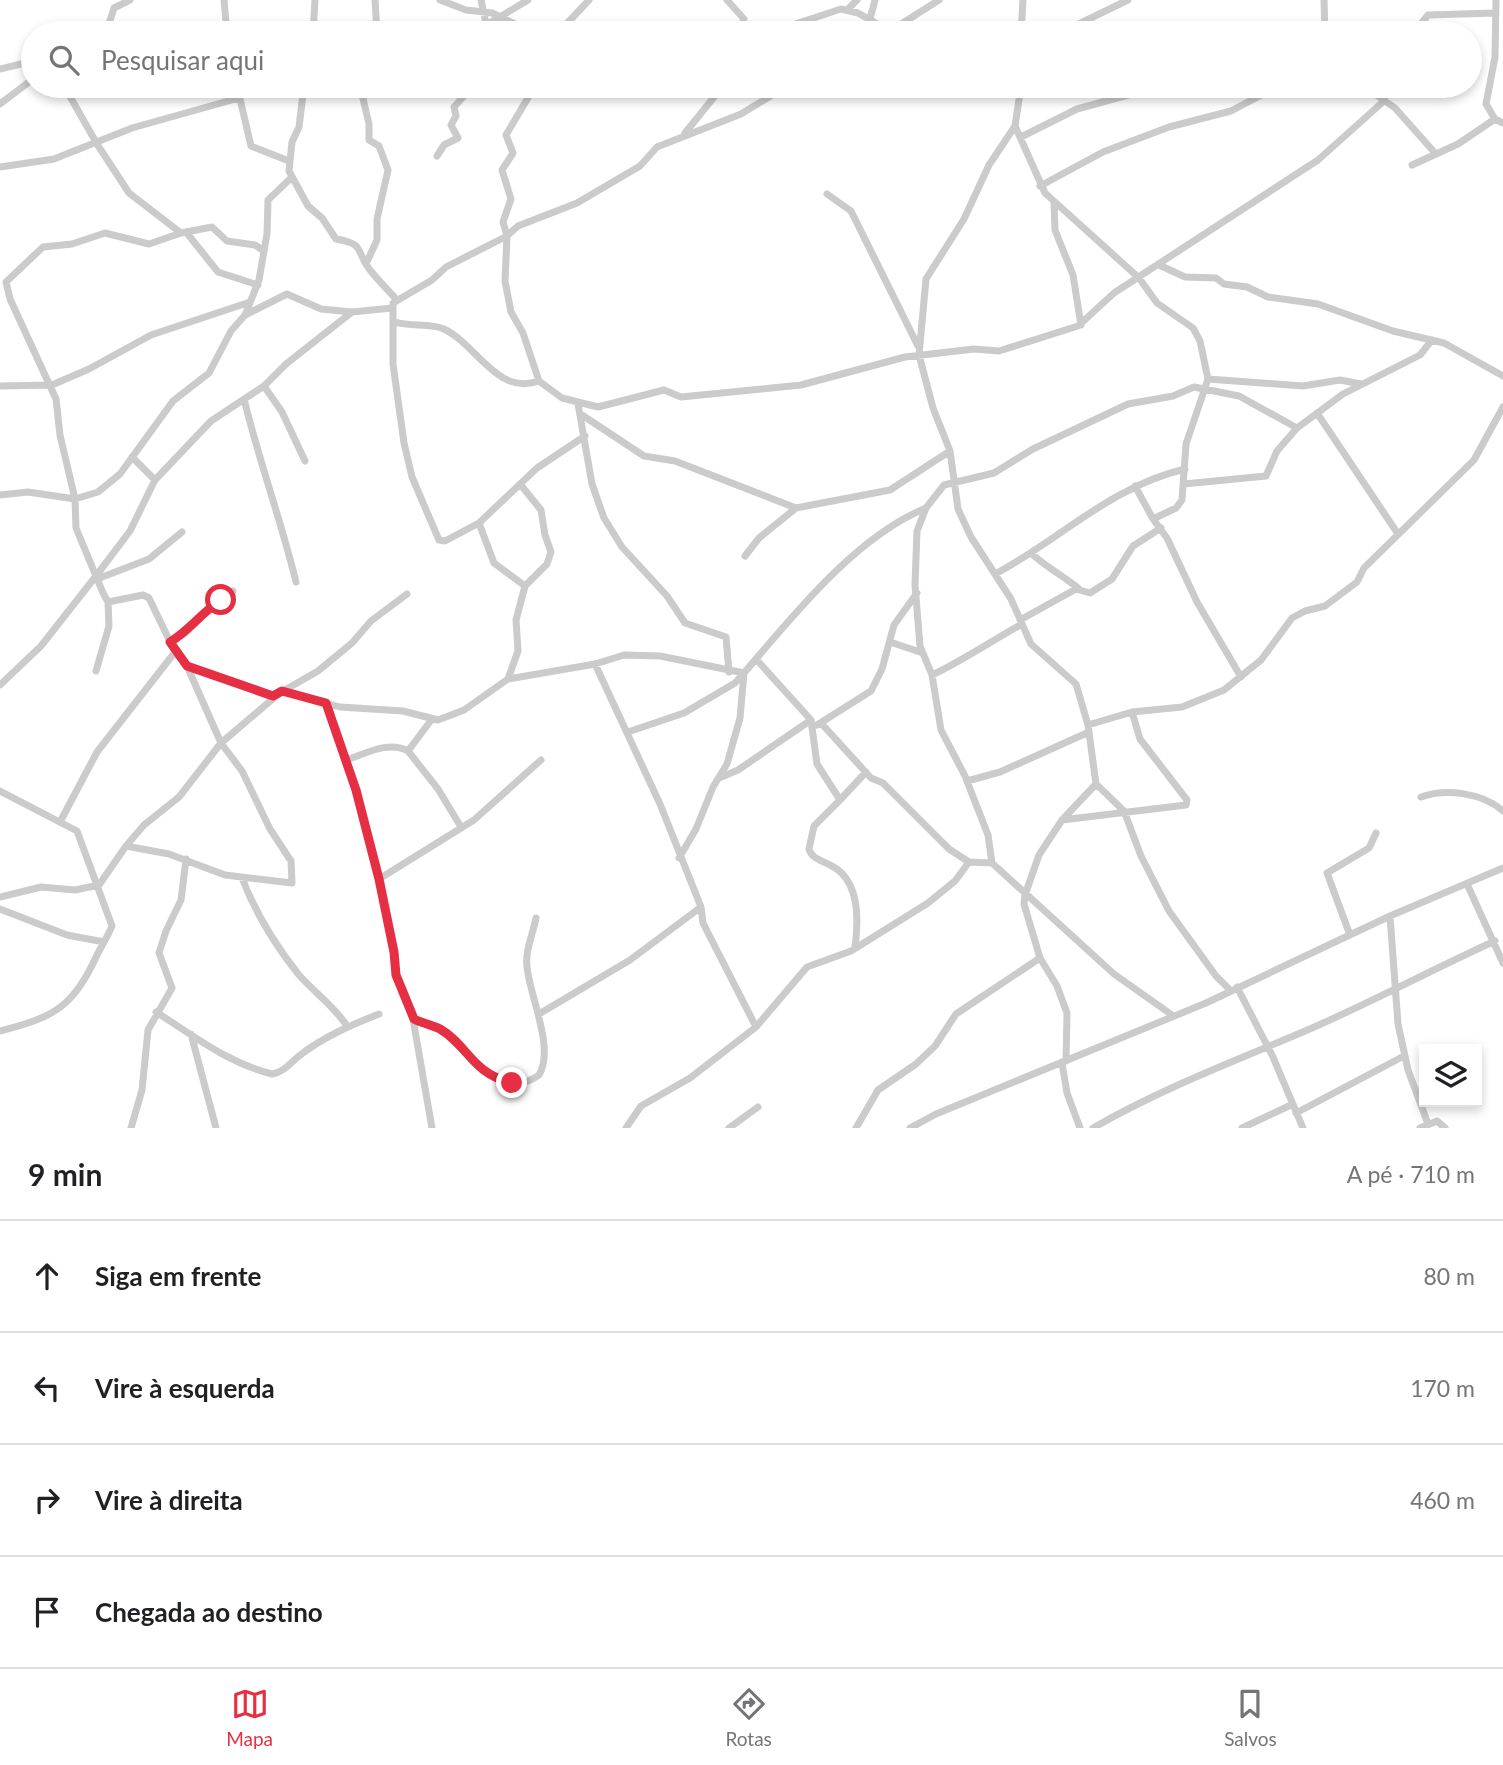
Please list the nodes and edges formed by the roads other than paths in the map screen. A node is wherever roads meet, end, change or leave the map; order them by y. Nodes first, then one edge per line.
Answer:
1 (130, 0) edge
2 (224, 0) edge
3 (315, 0) edge
4 (375, 0) edge
5 (440, 0) edge
6 (481, 0) edge
7 (528, 0) edge
8 (589, 0) edge
9 (727, 0) edge
10 (857, 0) edge
11 (875, 0) edge
12 (939, 0) edge
13 (1023, 0) edge
14 (1128, 0) edge
15 (1324, 0) edge
16 (1496, 0) edge
17 (848, 9) junction
18 (483, 11) junction
19 (1495, 13) junction
20 (500, 16) junction
21 (870, 19) junction
22 (110, 21) edge
23 (226, 21) edge
24 (314, 21) edge
25 (374, 21) edge
26 (486, 21) edge
27 (495, 21) edge
28 (510, 21) edge
29 (569, 21) edge
30 (743, 21) edge
31 (808, 21) edge
32 (873, 21) edge
33 (906, 21) edge
34 (1022, 21) edge
35 (1085, 21) edge
36 (1322, 21) edge
37 (1423, 21) edge
38 (21, 64) edge
39 (0, 69) edge
40 (21, 88) edge
41 (71, 98) edge
42 (239, 98) joint
43 (303, 98) edge
44 (363, 98) edge
45 (462, 98) edge
46 (528, 98) edge
47 (714, 98) edge
48 (767, 98) edge
49 (1019, 98) edge
50 (1117, 98) edge
51 (1254, 98) edge
52 (1380, 98) edge
53 (1385, 98) edge
54 (1384, 101) junction
55 (0, 104) edge
56 (1495, 118) junction
57 (1503, 123) edge
58 (1015, 126) junction
59 (685, 134) junction
60 (1021, 137) junction
61 (97, 144) junction
62 (1435, 153) junction
63 (437, 156) dead end
64 (289, 161) junction
65 (1412, 165) dead end
66 (0, 167) edge
67 (292, 178) junction
68 (1040, 186) junction
69 (827, 194) dead end
70 (1054, 202) junction
71 (183, 232) junction
72 (507, 236) junction
73 (264, 251) junction
74 (366, 264) junction
75 (1159, 265) junction
76 (1139, 278) junction
77 (258, 285) junction
78 (396, 299) junction
79 (250, 302) junction
80 (392, 308) junction
81 (352, 312) junction
82 (245, 315) junction
83 (395, 322) junction
84 (1081, 325) junction
85 (1432, 340) junction
86 (919, 351) junction
87 (1503, 376) edge
88 (1208, 379) junction
89 (540, 381) junction
90 (1361, 384) junction
91 (0, 386) edge
92 (52, 386) junction
93 (264, 386) junction
94 (1203, 389) junction
95 (244, 399) junction
96 (578, 404) junction
97 (1503, 407) edge
98 (1317, 413) junction
99 (582, 415) junction
100 (1297, 428) junction
101 (585, 436) junction
102 (950, 450) junction
103 (132, 457) junction
104 (306, 461) dead end
105 (1185, 469) junction
106 (155, 480) junction
107 (953, 482) junction
108 (520, 484) junction
109 (1184, 484) junction
110 (1135, 486) junction
111 (0, 495) edge
112 (75, 499) junction
113 (796, 508) junction
114 (926, 508) junction
115 (1153, 519) junction
116 (479, 523) junction
117 (1161, 528) junction
118 (182, 532) dead end
119 (1398, 534) junction
120 (1032, 554) junction
121 (746, 556) dead end
122 (996, 573) junction
123 (97, 578) junction
124 (296, 582) dead end
125 (525, 586) junction
126 (1078, 588) junction
127 (233, 591) dead end
128 (917, 593) junction
129 (407, 594) dead end
130 (108, 602) junction
131 (1021, 622) junction
132 (170, 642) junction
133 (890, 642) junction
134 (175, 652) junction
135 (923, 653) junction
136 (756, 659) junction
137 (595, 664) junction
138 (187, 666) junction
139 (96, 671) dead end
140 (729, 672) junction
141 (744, 673) junction
142 (0, 674) edge
143 (932, 675) junction
144 (1241, 677) junction
145 (508, 679) junction
146 (3, 684) edge
147 (282, 691) junction
148 (273, 696) junction
149 (326, 703) junction
150 (1132, 712) junction
151 (432, 719) junction
152 (821, 723) junction
153 (813, 724) junction
154 (1088, 729) junction
155 (628, 732) junction
156 (221, 743) junction
157 (408, 751) junction
158 (346, 760) junction
159 (541, 760) dead end
160 (866, 772) junction
161 (719, 778) junction
162 (968, 782) junction
163 (1096, 784) junction
164 (0, 791) edge
165 (1420, 797) dead end
166 (840, 800) junction
167 (1124, 811) junction
168 (1503, 811) edge
169 (1062, 820) junction
170 (60, 822) junction
171 (461, 827) junction
172 (1376, 833) dead end
173 (125, 846) junction
174 (679, 858) junction
175 (186, 859) junction
176 (969, 862) junction
177 (992, 863) junction
178 (1503, 868) edge
179 (242, 878) junction
180 (379, 879) junction
181 (1467, 884) junction
182 (99, 885) junction
183 (1025, 895) junction
184 (0, 897) edge
185 (701, 907) junction
186 (0, 909) edge
187 (1390, 916) junction
188 (536, 918) dead end
189 (1350, 935) junction
190 (1495, 941) junction
191 (104, 942) junction
192 (855, 947) junction
193 (1040, 958) junction
194 (1503, 963) edge
195 (1233, 988) junction
196 (1395, 989) junction
197 (156, 1012) junction
198 (379, 1014) dead end
199 (539, 1014) junction
200 (1172, 1015) junction
201 (414, 1019) junction
202 (347, 1026) junction
203 (756, 1027) junction
204 (0, 1031) edge
205 (191, 1034) junction
206 (1267, 1047) junction
207 (1405, 1056) junction
208 (1064, 1062) junction
209 (1293, 1104) junction
210 (758, 1107) dead end
211 (1296, 1113) junction
212 (1428, 1124) junction
213 (131, 1128) edge
214 (216, 1128) edge
215 (432, 1128) edge
216 (626, 1128) edge
217 (729, 1128) edge
218 (856, 1128) edge
219 (910, 1128) edge
220 (1080, 1128) edge
221 (1093, 1128) edge
222 (1242, 1128) edge
223 (1303, 1128) edge
224 (1420, 1128) edge
225 (1445, 1128) edge

1 - 22 street
2 - 23 street
3 - 24 street
4 - 25 street
5 - 18 street
6 - 18 street
7 - 20 street
8 - 29 street
9 - 30 street
10 - 17 street
11 - 21 street
12 - 33 street
13 - 34 street
14 - 35 street
15 - 36 street
16 - 19 street
17 - 21 street
17 - 31 street
18 - 20 street
18 - 26 street
19 - 37 street
19 - 56 street
20 - 27 street
20 - 28 street
21 - 32 street
38 - 39 street
40 - 55 street
41 - 61 street
42 - 61 street
42 - 64 street
43 - 64 street
44 - 74 street
45 - 63 street
46 - 72 street
47 - 59 street
48 - 59 street
49 - 58 street
50 - 60 street
51 - 68 street
52 - 54 street
53 - 54 street
54 - 62 street
54 - 75 street
56 - 57 street
56 - 62 street
58 - 60 street
58 - 86 street
59 - 72 street
60 - 68 street
61 - 66 street
61 - 71 street
62 - 65 street
64 - 67 street
67 - 73 street
67 - 74 street
68 - 70 street
69 - 86 street
70 - 76 street
70 - 84 street
71 - 73 street
71 - 77 street
71 - 92 street
72 - 78 street
72 - 89 street
73 - 77 street
74 - 78 street
75 - 76 street
75 - 85 street
76 - 84 street
76 - 88 street
77 - 79 street
78 - 80 street
79 - 82 street
79 - 92 street
80 - 81 street
80 - 83 street
81 - 82 street
81 - 93 street
82 - 103 street
83 - 89 street
83 - 116 street
84 - 86 street
85 - 87 street
85 - 90 street
86 - 96 street
86 - 102 street
88 - 90 street
88 - 94 street
89 - 96 street
90 - 98 street
91 - 92 street
92 - 112 street
93 - 95 street
93 - 104 street
94 - 100 street
94 - 105 street
94 - 107 street
95 - 106 street
95 - 124 street
96 - 99 street
97 - 119 street
98 - 100 street
98 - 119 street
99 - 101 street
99 - 113 street
100 - 109 street
101 - 108 street
101 - 140 street
102 - 107 street
102 - 113 street
103 - 106 street
103 - 112 street
105 - 109 street
105 - 110 street
106 - 123 street
107 - 114 street
107 - 122 street
108 - 116 street
108 - 125 street
109 - 115 street
110 - 115 street
110 - 120 street
111 - 112 street
112 - 123 street
113 - 121 street
114 - 128 street
114 - 136 street
115 - 117 street
116 - 125 street
117 - 126 street
117 - 144 street
118 - 123 street
119 - 144 street
120 - 122 street
120 - 126 street
122 - 131 street
123 - 130 street
123 - 146 street
125 - 145 street
126 - 131 street
127 - 132 street
128 - 133 street
128 - 135 street
129 - 147 street
130 - 132 street
130 - 139 street
131 - 143 street
131 - 154 street
132 - 134 street
133 - 135 street
133 - 152 street
134 - 138 street
134 - 170 street
135 - 143 street
136 - 141 street
136 - 153 street
137 - 140 street
137 - 145 street
137 - 155 street
138 - 148 street
138 - 156 street
140 - 141 street
141 - 155 street
141 - 161 street
142 - 146 street
143 - 162 street
144 - 150 street
145 - 151 street
147 - 148 street
147 - 149 street
148 - 156 street
149 - 151 street
149 - 158 street
150 - 154 street
150 - 167 street
151 - 157 street
152 - 153 street
152 - 160 street
153 - 161 street
153 - 166 street
154 - 162 street
154 - 163 street
155 - 174 street
156 - 173 street
156 - 179 street
157 - 158 street
157 - 171 street
158 - 180 street
159 - 171 street
160 - 166 street
160 - 176 street
161 - 174 street
162 - 177 street
163 - 167 street
163 - 169 street
164 - 170 street
165 - 168 street
166 - 192 street
167 - 169 street
167 - 195 street
169 - 183 street
170 - 182 street
171 - 180 street
172 - 189 street
173 - 175 street
173 - 182 street
174 - 185 street
175 - 179 street
175 - 197 street
176 - 177 street
176 - 192 street
177 - 183 street
178 - 181 street
179 - 202 street
180 - 201 street
181 - 187 street
181 - 190 street
182 - 184 street
182 - 191 street
183 - 193 street
183 - 200 street
185 - 199 street
185 - 203 street
186 - 191 street
187 - 189 street
187 - 196 street
188 - 199 street
189 - 195 street
190 - 194 street
190 - 196 street
191 - 204 street
192 - 203 street
193 - 208 street
193 - 218 street
195 - 200 street
195 - 206 street
196 - 206 street
196 - 207 street
197 - 205 street
197 - 213 street
198 - 202 street
199 - 201 street
200 - 208 street
201 - 215 street
202 - 205 street
203 - 216 street
205 - 214 street
206 - 209 street
206 - 221 street
207 - 211 street
207 - 212 street
208 - 219 street
208 - 220 street
209 - 211 street
209 - 222 street
210 - 217 street
211 - 223 street
212 - 224 street
212 - 225 street

